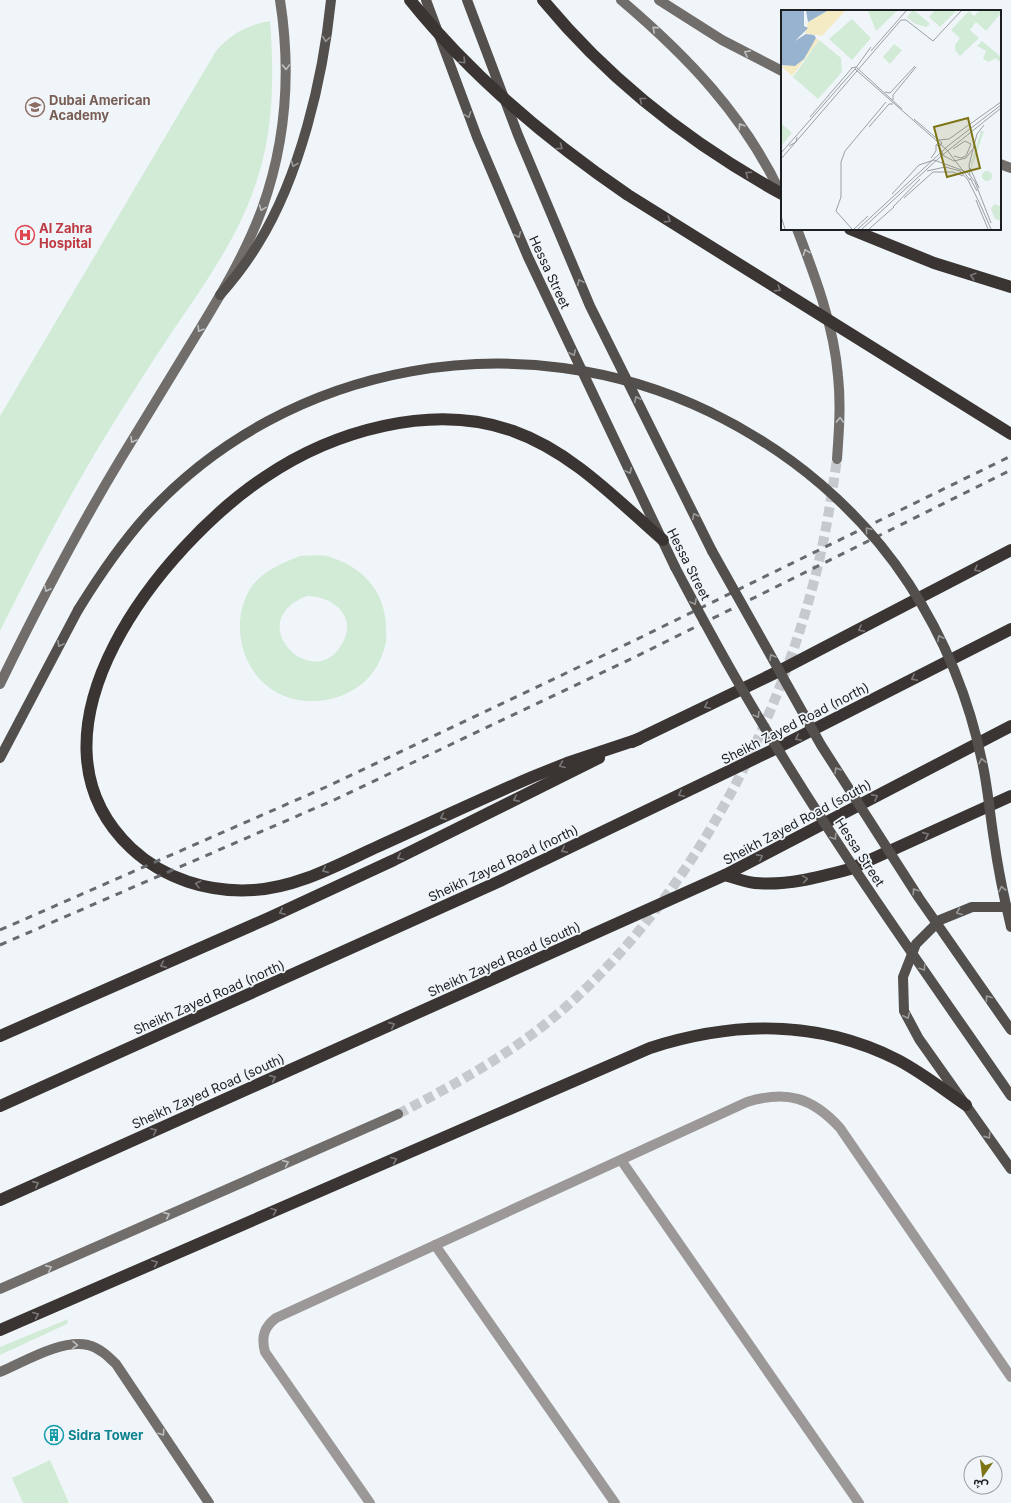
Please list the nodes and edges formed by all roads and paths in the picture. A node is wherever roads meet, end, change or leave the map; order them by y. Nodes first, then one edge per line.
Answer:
1 (280, 0) edge
2 (331, 0) edge
3 (410, 0) edge
4 (426, 0) edge
5 (468, 0) edge
6 (543, 0) edge
7 (621, 0) edge
8 (659, 0) edge
9 (781, 70) edge
10 (1001, 164) edge
11 (1011, 168) edge
12 (781, 193) edge
13 (781, 194) edge
14 (797, 230) edge
15 (852, 230) edge
16 (1011, 286) edge
17 (220, 295) junction
18 (1011, 434) edge
19 (837, 459) tunnel mouth
20 (662, 540) junction
21 (1011, 550) edge
22 (1011, 629) edge
23 (0, 684) edge
24 (1011, 726) edge
25 (639, 739) junction
26 (0, 758) edge
27 (1011, 796) edge
28 (725, 875) junction
29 (1011, 908) edge
30 (1011, 927) edge
31 (1011, 1030) edge
32 (0, 1036) edge
33 (1011, 1096) edge
34 (966, 1104) junction
35 (0, 1106) edge
36 (398, 1114) tunnel mouth
37 (621, 1160) junction
38 (1011, 1169) edge
39 (0, 1200) edge
40 (435, 1245) junction
41 (0, 1289) edge
42 (0, 1330) edge
43 (0, 1372) edge
44 (1011, 1378) edge
45 (209, 1503) edge
46 (370, 1503) edge
47 (615, 1503) edge
48 (859, 1503) edge

1 -> 17 main road
2 -> 17 main road
3 -> 18 highway, bridge
4 -> 20 main road, Hessa Street
31 -> 5 main road, Hessa Street, bridge
13 -> 6 highway, bridge
12 -> 7 main road
9 -> 8 main road
10 - 11 main road
19 -> 14 main road
16 -> 15 highway
17 -> 23 main road
25 -> 20 highway
20 -> 33 main road, Hessa Street, bridge
21 -> 25 highway
22 -> 35 highway, Sheikh Zayed Road (north)
28 -> 24 highway, Sheikh Zayed Road (south)
25 -> 32 highway
30 -> 26 main road, bridge
28 -> 27 highway
39 -> 28 highway, Sheikh Zayed Road (south)
29 -> 34 main road
34 -> 38 main road
42 -> 34 highway
41 -> 36 main road
37 - 40 street
37 - 44 street
37 - 48 street
40 - 46 street
40 - 47 street
43 -> 45 main road

